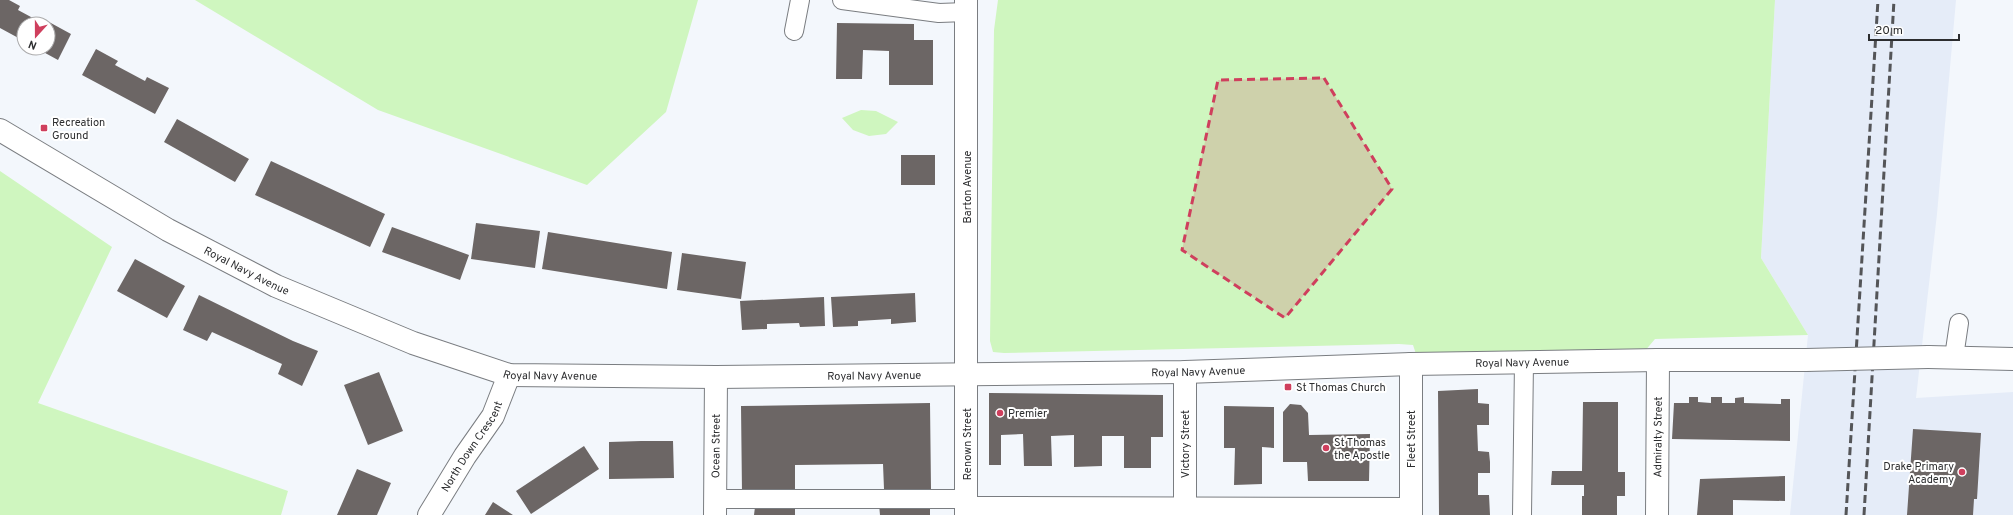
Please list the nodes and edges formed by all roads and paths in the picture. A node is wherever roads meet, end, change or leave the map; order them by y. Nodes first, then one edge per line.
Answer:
1 (800, 0) edge
2 (842, 0) edge
3 (966, 6) edge
4 (794, 31) dead end
5 (0, 130) edge
6 (1959, 323) dead end
7 (1954, 357) junction
8 (2013, 359) edge
9 (1658, 360) junction
10 (1524, 362) junction
11 (1411, 364) junction
12 (1185, 372) junction
13 (966, 374) junction
14 (509, 375) junction
15 (716, 377) junction
16 (715, 507) edge
17 (851, 507) edge
18 (967, 507) edge
19 (1073, 510) edge
20 (1185, 510) edge
21 (1297, 511) edge
22 (1411, 511) edge
23 (429, 515) edge
24 (1522, 515) edge
25 (1657, 515) edge

1 - 4 lane
2 - 3 lane
3 - 13 street, Barton Avenue
5 - 14 street, Royal Navy Avenue
6 - 7 lane
7 - 8 street, Royal Navy Avenue
7 - 9 street, Royal Navy Avenue, bridge
9 - 10 street, Royal Navy Avenue
9 - 25 street, Admiralty Street
10 - 11 street, Royal Navy Avenue
10 - 24 lane
11 - 12 street, Royal Navy Avenue
11 - 22 street, Fleet Street
12 - 13 street, Royal Navy Avenue
12 - 20 street, Victory Street
13 - 15 street, Royal Navy Avenue
13 - 18 street, Renown Street
14 - 15 street, Royal Navy Avenue
14 - 23 street, North Down Crescent
15 - 16 street, Ocean Street
16 - 17 lane
17 - 18 lane
18 - 19 lane
19 - 20 lane
20 - 21 lane
21 - 22 lane

